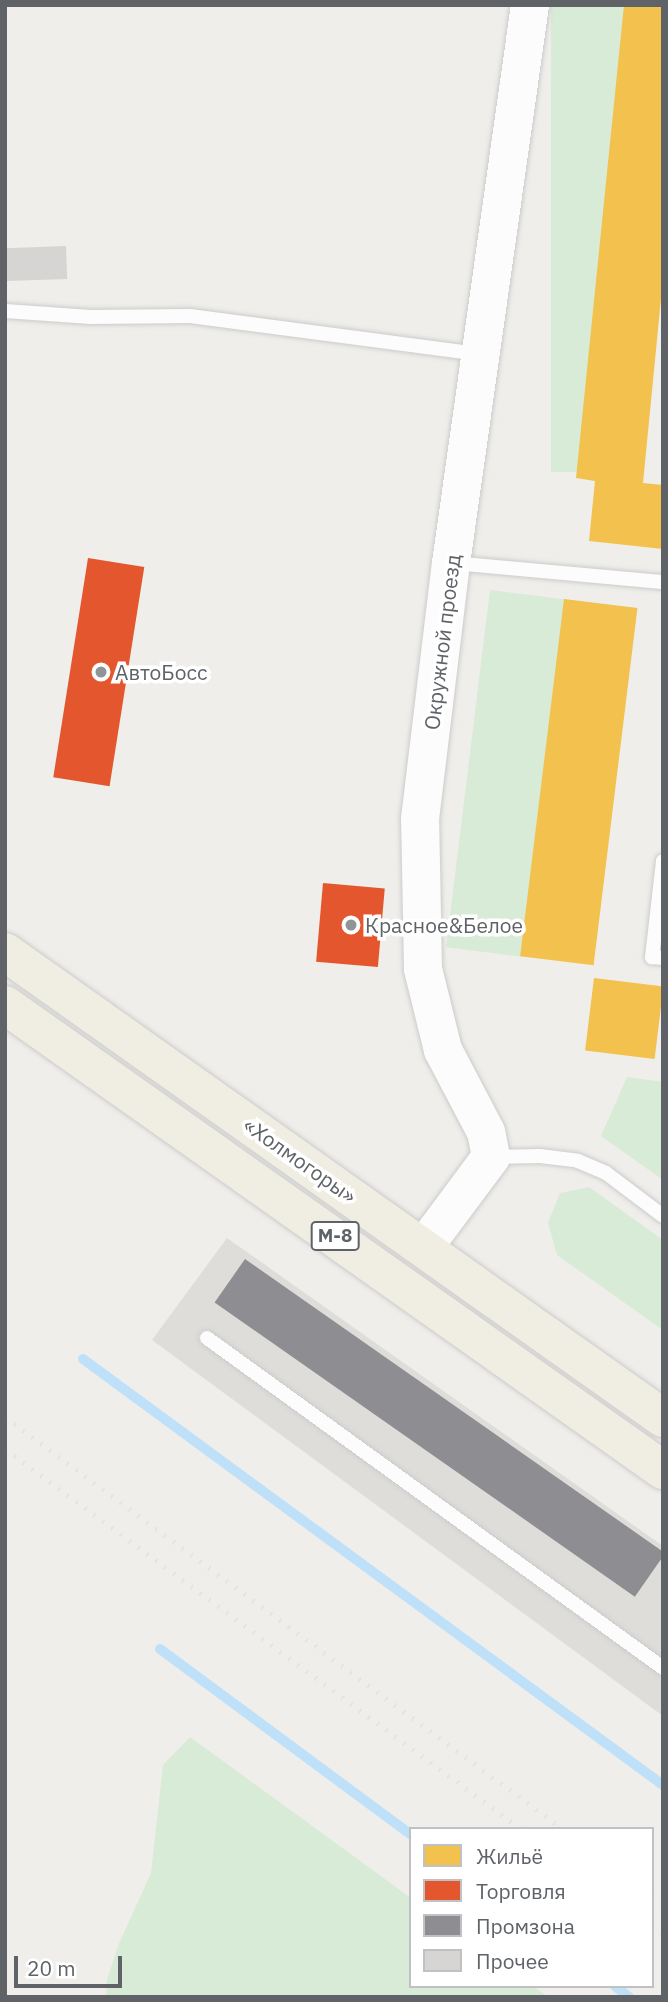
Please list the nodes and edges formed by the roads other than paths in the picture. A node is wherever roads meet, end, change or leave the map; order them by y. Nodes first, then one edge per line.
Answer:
1 (530, 5) edge
2 (5, 311) edge
3 (481, 354) junction
4 (452, 563) junction
5 (663, 582) edge
6 (663, 861) edge
7 (5, 952) edge
8 (663, 958) edge
9 (5, 1005) edge
10 (491, 1157) junction
11 (663, 1216) edge
12 (424, 1247) junction
13 (207, 1338) dead end
14 (663, 1418) edge
15 (663, 1470) edge
16 (663, 1668) edge

1 - 3 street, Окружной проезд
2 - 3 lane
3 - 4 street, Окружной проезд
4 - 5 lane
4 - 10 street, Окружной проезд
6 - 8 lane
7 - 12 highway, «Холмогоры» / М-8
9 - 15 highway, «Холмогоры» / М-8
10 - 11 lane
10 - 12 street
12 - 14 highway, «Холмогоры» / М-8
13 - 16 lane

